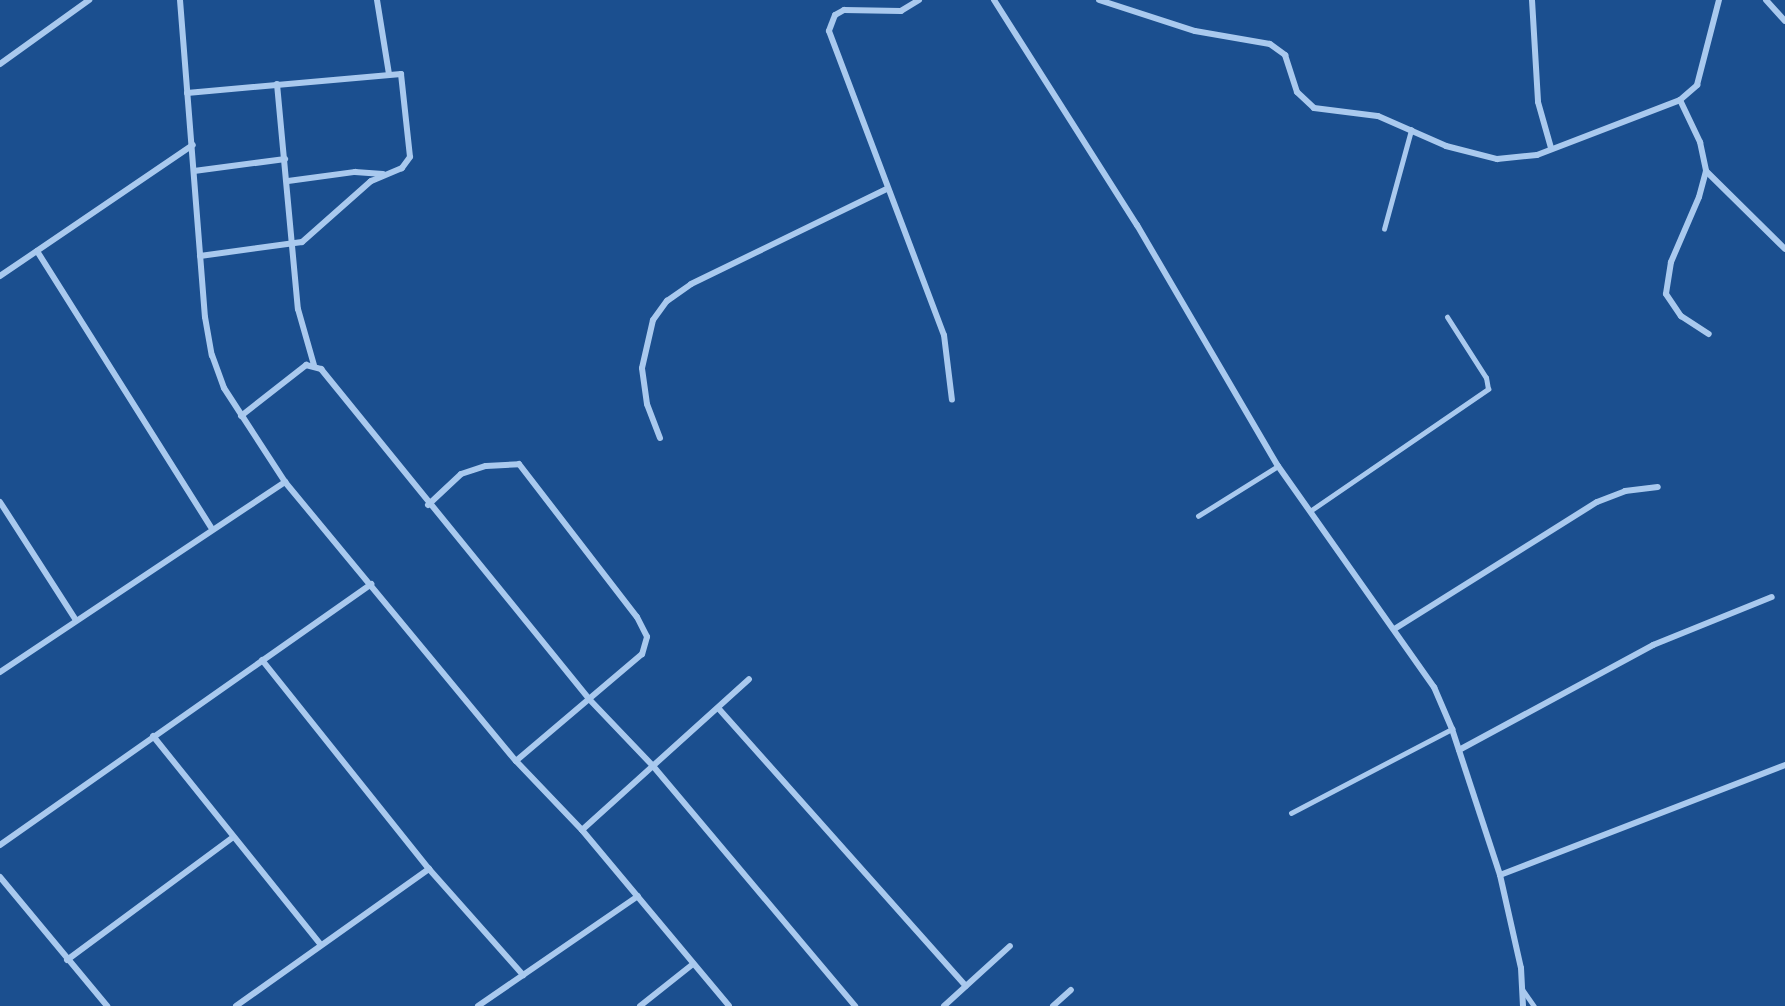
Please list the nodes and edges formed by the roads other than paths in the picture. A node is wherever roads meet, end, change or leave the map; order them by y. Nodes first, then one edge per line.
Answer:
1 (89, 0) edge
2 (180, 0) edge
3 (377, 0) edge
4 (919, 0) edge
5 (994, 0) edge
6 (1099, 0) edge
7 (1532, 0) edge
8 (1719, 0) edge
9 (1766, 0) edge
10 (1785, 21) edge
11 (0, 64) edge
12 (389, 74) junction
13 (277, 84) junction
14 (187, 93) junction
15 (1680, 100) junction
16 (1412, 130) junction
17 (193, 145) junction
18 (1551, 148) junction
19 (285, 159) junction
20 (194, 171) junction
21 (1706, 171) junction
22 (383, 174) junction
23 (288, 181) junction
24 (887, 189) junction
25 (1384, 229) dead end
26 (292, 245) junction
27 (1785, 249) edge
28 (37, 251) junction
29 (200, 256) junction
30 (0, 276) edge
31 (1447, 317) dead end
32 (1709, 334) dead end
33 (314, 365) junction
34 (952, 400) dead end
35 (241, 416) junction
36 (660, 438) dead end
37 (1278, 466) junction
38 (285, 482) junction
39 (1658, 487) dead end
40 (0, 502) edge
41 (428, 505) junction
42 (1310, 511) junction
43 (1198, 516) dead end
44 (211, 527) junction
45 (371, 584) junction
46 (1772, 597) dead end
47 (75, 619) junction
48 (1396, 628) junction
49 (262, 660) junction
50 (0, 672) edge
51 (749, 680) dead end
52 (589, 699) junction
53 (719, 709) junction
54 (1452, 729) junction
55 (153, 736) junction
56 (1459, 750) junction
57 (516, 760) junction
58 (1785, 765) edge
59 (653, 766) junction
60 (1291, 813) dead end
61 (582, 830) junction
62 (232, 838) junction
63 (0, 845) edge
64 (429, 869) junction
65 (1500, 875) junction
66 (0, 877) edge
67 (638, 896) junction
68 (321, 945) junction
69 (1010, 946) dead end
70 (67, 960) junction
71 (693, 963) junction
72 (523, 975) junction
73 (966, 986) junction
74 (1071, 990) dead end
75 (1523, 990) junction
76 (106, 1006) edge
77 (236, 1006) edge
78 (478, 1006) edge
79 (640, 1006) edge
80 (729, 1006) edge
81 (855, 1006) edge
82 (944, 1006) edge
83 (1053, 1006) edge
84 (1523, 1006) edge
85 (1534, 1006) edge

1 - 11 street
2 - 14 street
3 - 12 street
4 - 24 street
5 - 37 street
6 - 16 street
7 - 18 street
8 - 15 street
9 - 10 street
12 - 13 street
12 - 22 street
13 - 14 street
13 - 19 street
14 - 17 street
15 - 18 street
15 - 21 street
16 - 18 street
16 - 25 lane
17 - 20 street
17 - 28 street
19 - 20 street
19 - 23 street
20 - 29 street
21 - 27 street
21 - 32 street
22 - 23 street
22 - 26 street
23 - 26 street
24 - 34 street
24 - 36 street
26 - 29 street
26 - 33 street
28 - 30 street
28 - 44 street
29 - 35 street
31 - 42 lane
33 - 35 street
33 - 41 street
35 - 38 street
37 - 42 street
37 - 43 lane
38 - 44 street
38 - 45 street
39 - 48 street
40 - 47 street
41 - 52 street
41 - 52 street
42 - 48 street
44 - 47 street
45 - 49 street
45 - 57 street
46 - 56 street
47 - 50 street
48 - 54 street
49 - 55 street
49 - 64 street
51 - 53 street
52 - 57 street
52 - 59 street
53 - 59 street
53 - 73 street
54 - 56 street
54 - 60 lane
55 - 62 street
55 - 63 street
56 - 65 street
57 - 61 street
58 - 65 street
59 - 61 street
59 - 81 street
61 - 67 street
62 - 68 street
62 - 70 street
64 - 68 street
64 - 72 street
65 - 75 street
66 - 70 street
67 - 71 street
67 - 72 street
68 - 77 street
69 - 73 street
70 - 76 street
71 - 79 street
71 - 80 street
72 - 78 street
73 - 82 street
74 - 83 street
75 - 84 street
75 - 85 lane

